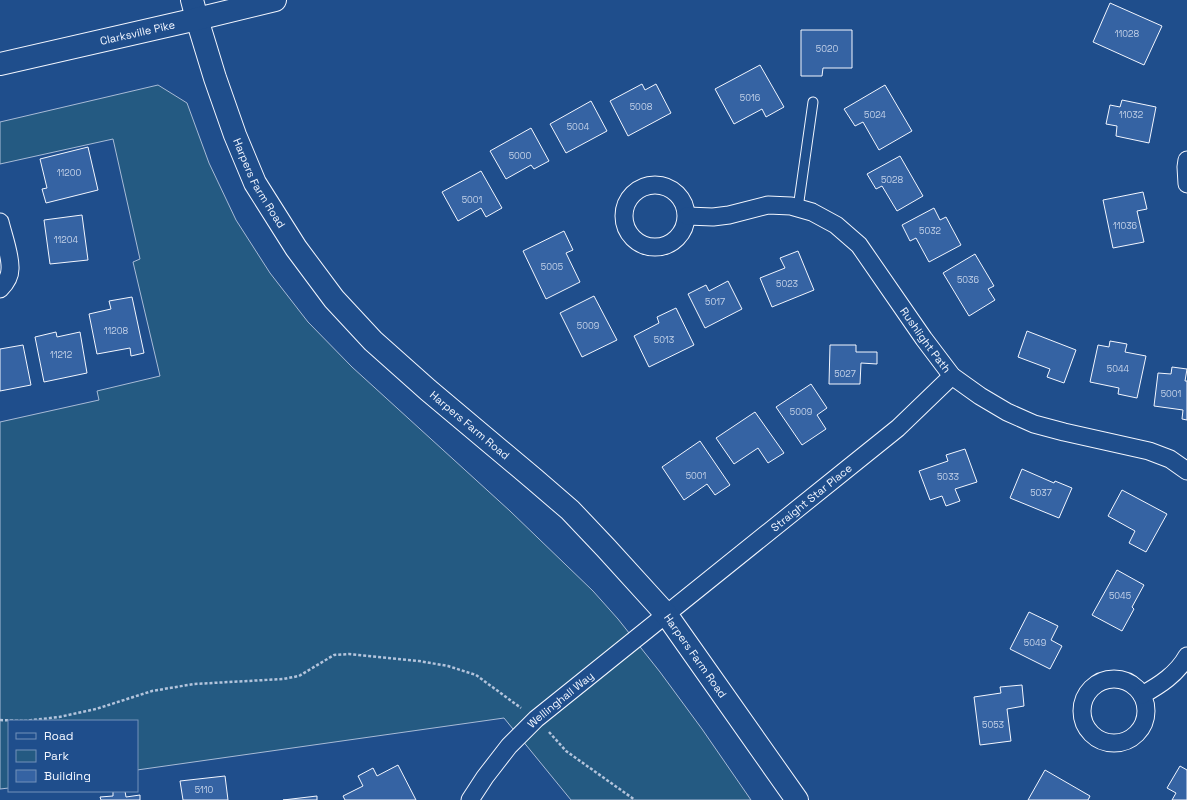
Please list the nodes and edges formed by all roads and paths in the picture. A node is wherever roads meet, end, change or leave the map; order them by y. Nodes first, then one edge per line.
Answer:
1 (275, 0) edge
2 (194, 10) edge
3 (0, 64) edge
4 (812, 102) dead end
5 (1187, 160) edge
6 (1187, 184) edge
7 (798, 208) junction
8 (687, 216) dead end
9 (0, 222) edge
10 (0, 289) edge
11 (952, 376) junction
12 (1187, 471) edge
13 (666, 614) junction
14 (1187, 656) edge
15 (1142, 694) dead end
16 (536, 719) junction
17 (33, 720) edge
18 (470, 800) edge
19 (634, 800) edge
20 (797, 800) edge

1 - 2 main road, Clarksville Pike
2 - 3 main road, Clarksville Pike
2 - 13 main road, Harpers Farm Road
4 - 7 lane
5 - 6 street
7 - 8 street, Rushlight Path
7 - 11 street, Rushlight Path
9 - 10 street
11 - 12 street, Rushlight Path
11 - 13 street, Straight Star Place
13 - 16 street, Wellinghall Way
13 - 20 main road, Harpers Farm Road
14 - 15 street
16 - 17 path
16 - 18 street, Wellinghall Way
16 - 19 path

